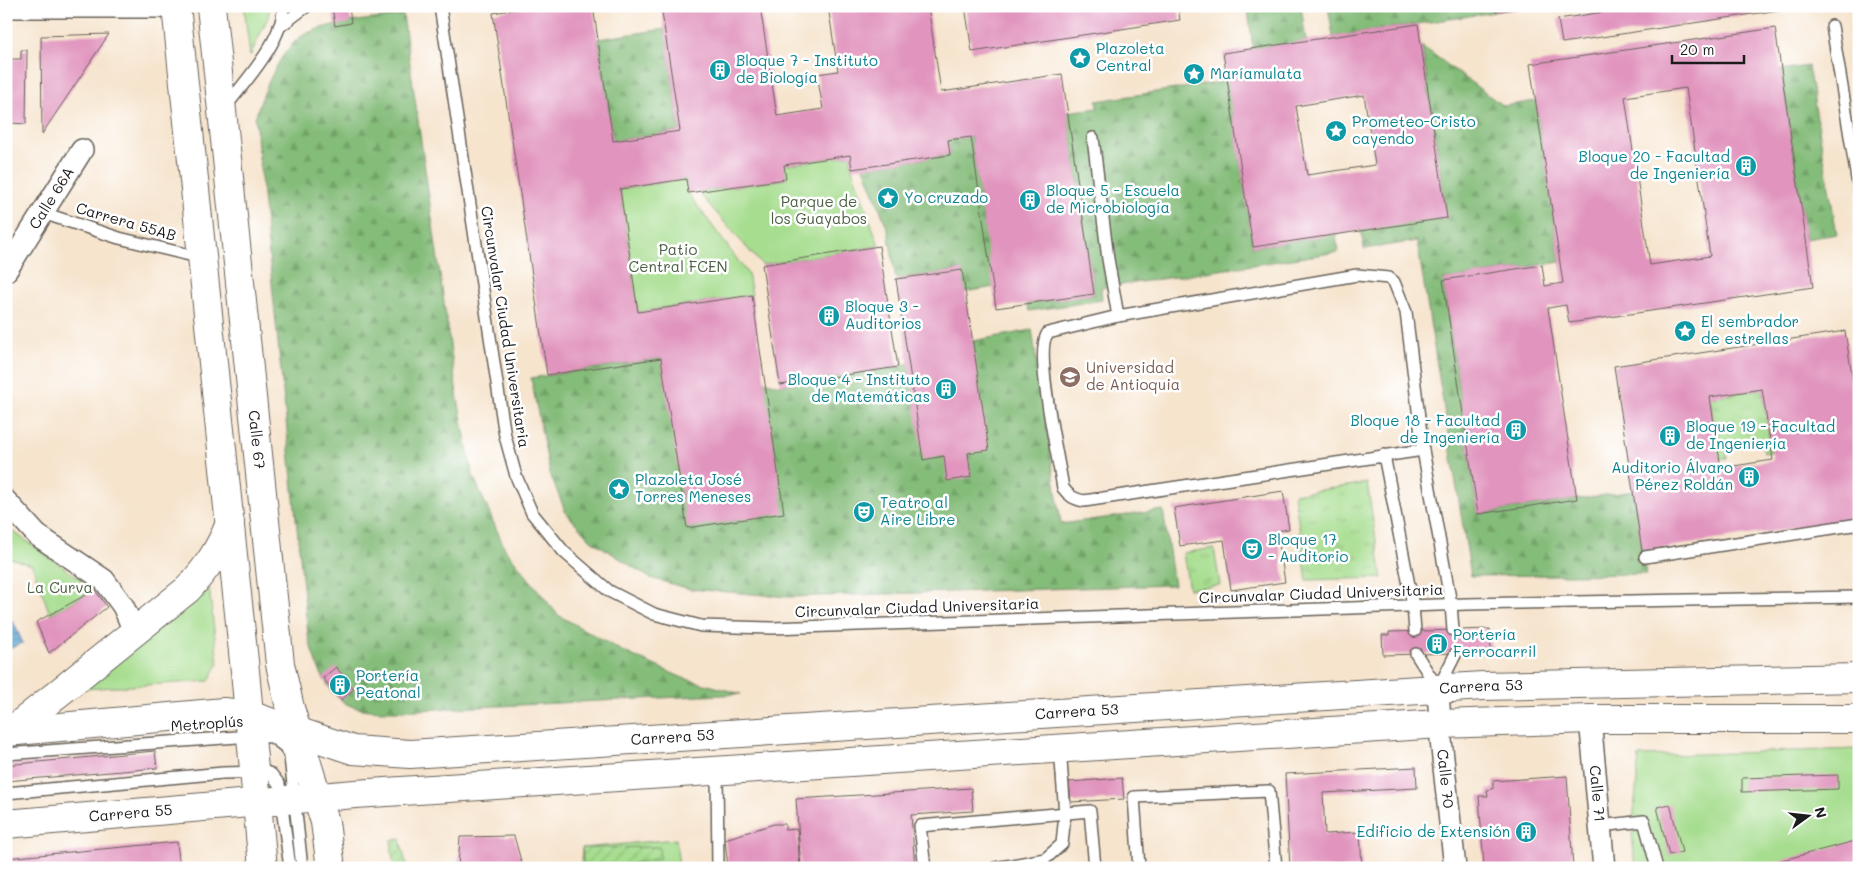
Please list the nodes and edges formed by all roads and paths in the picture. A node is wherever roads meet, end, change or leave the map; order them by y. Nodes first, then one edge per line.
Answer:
1 (211, 6) edge
2 (283, 6) edge
3 (307, 6) edge
4 (440, 6) edge
5 (6, 7) edge
6 (176, 7) edge
7 (1832, 26) dead end
8 (280, 27) junction
9 (222, 112) junction
10 (1093, 138) dead end
11 (82, 150) dead end
12 (1859, 191) edge
13 (43, 213) junction
14 (202, 258) junction
15 (6, 271) edge
16 (1118, 316) junction
17 (1423, 450) junction
18 (1384, 455) junction
19 (6, 501) edge
20 (230, 522) junction
21 (1859, 524) edge
22 (1645, 557) dead end
23 (1859, 597) edge
24 (1451, 604) junction
25 (1413, 606) junction
26 (1453, 630) dead end
27 (1415, 631) dead end
28 (135, 633) junction
29 (1456, 653) dead end
30 (1416, 654) dead end
31 (1859, 678) edge
32 (1438, 689) junction
33 (1590, 719) junction
34 (1859, 719) edge
35 (1440, 724) junction
36 (250, 726) junction
37 (297, 732) junction
38 (7, 739) edge
39 (1060, 748) junction
40 (718, 770) junction
41 (253, 771) junction
42 (6, 793) edge
43 (288, 799) junction
44 (1065, 814) junction
45 (6, 824) edge
46 (1600, 826) junction
47 (262, 868) edge
48 (290, 868) edge
49 (302, 868) edge
50 (331, 868) edge
51 (718, 868) edge
52 (925, 868) edge
53 (994, 868) edge
54 (1096, 868) edge
55 (1139, 868) edge
56 (1276, 868) edge
57 (1456, 868) edge
58 (1604, 868) edge
59 (1657, 868) edge

1 - 9 main road, Calle 67
2 - 8 lane
3 - 8 lane
4 - 25 lane, Circunvalar Ciudad Universitaria
5 - 6 street
6 - 14 main road, Calle 67
7 - 12 lane
8 - 9 lane
9 - 37 main road, Calle 67
10 - 16 lane
11 - 13 street, Calle 66A
13 - 14 lane, Carrera 55AB
13 - 15 street, Calle 66A
14 - 20 main road, Calle 67
16 - 17 lane
16 - 18 lane
17 - 18 lane
17 - 24 lane
18 - 25 lane
19 - 28 street
20 - 28 main road
20 - 36 main road, Calle 67
21 - 22 lane
23 - 24 lane, Circunvalar Ciudad Universitaria
24 - 25 lane, Circunvalar Ciudad Universitaria
24 - 26 lane
25 - 27 lane
28 - 38 main road
29 - 32 lane
30 - 32 lane
31 - 32 main road, Carrera 53
32 - 35 street, Calle 70
32 - 37 main road, Carrera 53
33 - 34 main road
33 - 35 main road
33 - 46 street, Calle 71
35 - 39 main road
35 - 57 street, Calle 70
36 - 37 main road, Carrera 53
36 - 38 main road
36 - 41 main road, Calle 67
36 - 43 lane, Metroplús
37 - 43 main road, Calle 67
39 - 40 main road
39 - 44 lane
40 - 43 main road
40 - 51 lane
41 - 42 lane
41 - 43 main road, Calle 67
43 - 45 main road, Carrera 55
43 - 47 main road, Calle 67
43 - 48 lane, Metroplús
43 - 49 lane, Metroplús
43 - 50 main road, Calle 67
44 - 52 lane
44 - 53 lane
44 - 54 lane
46 - 58 street, Calle 71
46 - 59 lane
55 - 56 lane

